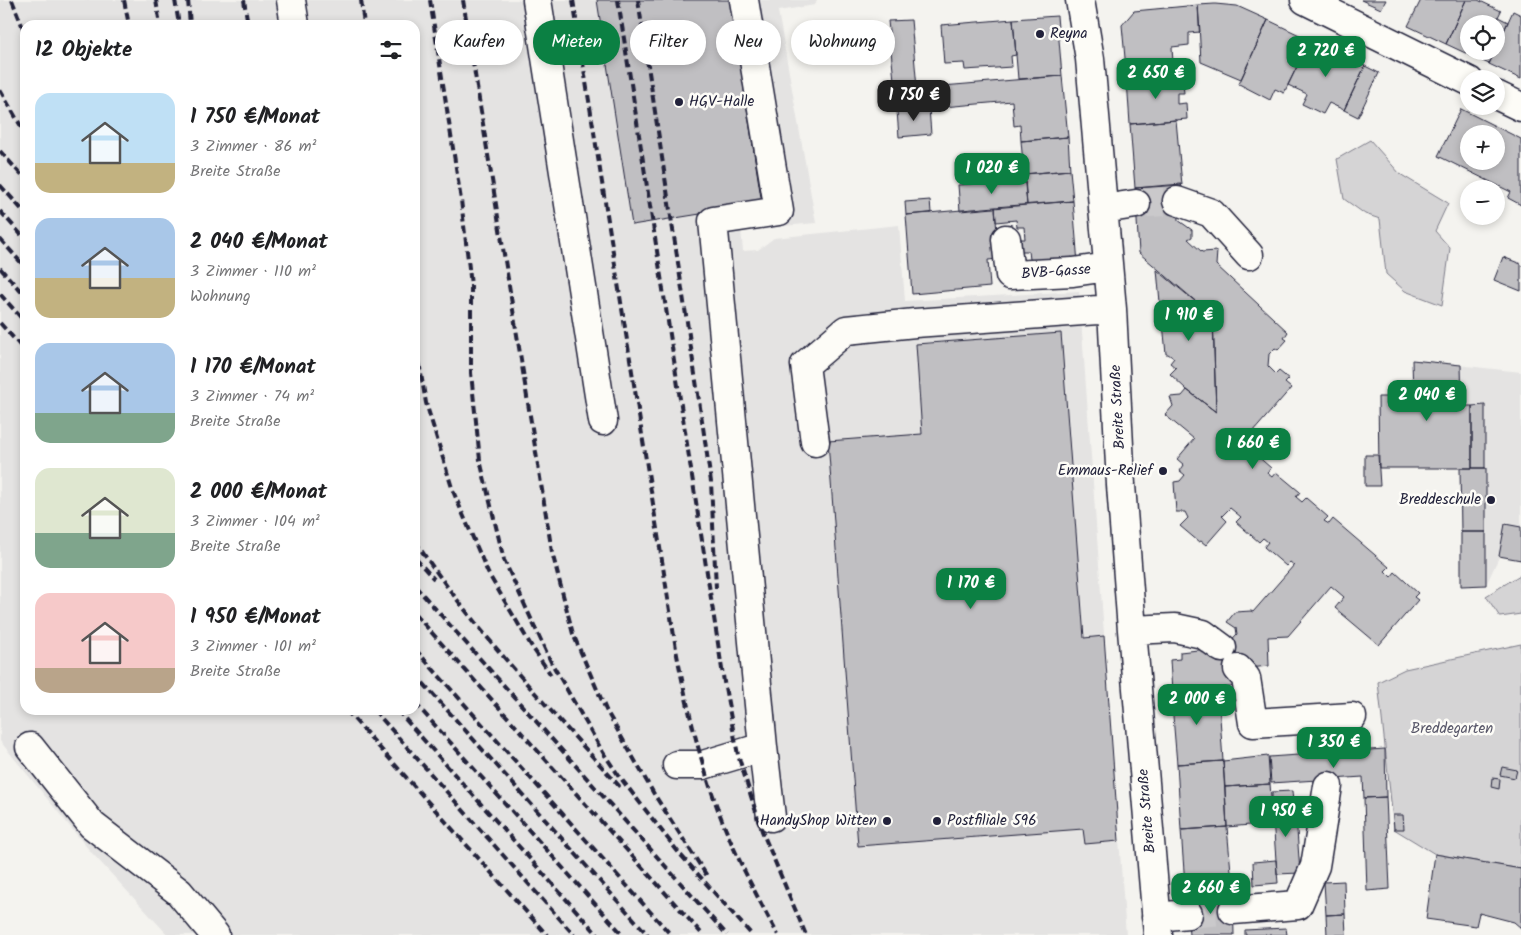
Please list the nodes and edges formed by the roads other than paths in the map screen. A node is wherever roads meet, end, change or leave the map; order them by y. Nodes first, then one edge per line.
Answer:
1 (291, 0) edge
2 (536, 0) edge
3 (744, 0) edge
4 (1080, 0) edge
5 (1305, 0) edge
6 (295, 20) edge
7 (1460, 77) edge
8 (1505, 99) edge
9 (1521, 107) edge
10 (1177, 202) tunnel mouth
11 (1136, 204) tunnel mouth
12 (1103, 209) junction
13 (1006, 239) dead end
14 (1249, 256) dead end
15 (1108, 267) junction
16 (1112, 309) junction
17 (603, 421) dead end
18 (815, 442) dead end
19 (1132, 630) junction
20 (1352, 717) dead end
21 (30, 747) dead end
22 (763, 747) junction
23 (677, 765) dead end
24 (1328, 786) dead end
25 (771, 817) dead end
26 (1233, 910) tunnel mouth
27 (1188, 914) tunnel mouth
28 (1157, 926) edge
29 (215, 935) edge

1 - 6 street
2 - 17 street
3 - 22 street
4 - 12 street, Breite Straße
5 - 7 street
8 - 9 street
10 - 14 street
11 - 12 street
12 - 15 street, Breite Straße
13 - 15 street, BVB-Gasse
15 - 16 street, Breite Straße
16 - 18 street
16 - 19 street, Breite Straße
19 - 20 street
19 - 28 street, Breite Straße
21 - 29 street
22 - 23 street
22 - 25 street
24 - 26 street
27 - 28 street

